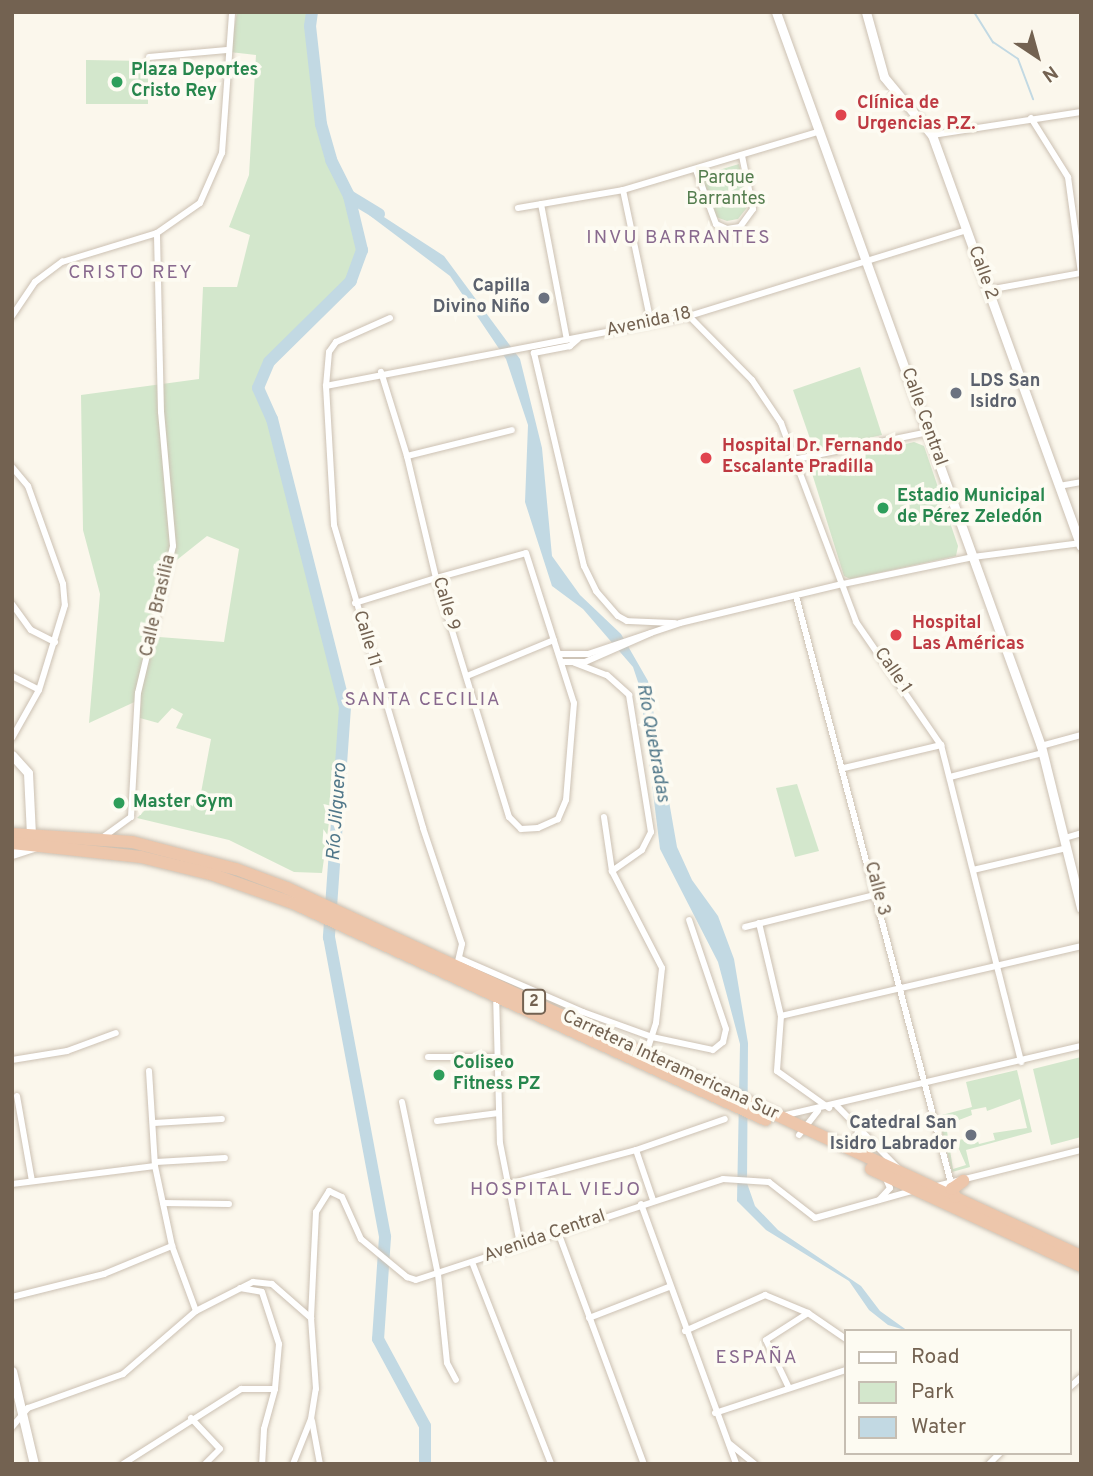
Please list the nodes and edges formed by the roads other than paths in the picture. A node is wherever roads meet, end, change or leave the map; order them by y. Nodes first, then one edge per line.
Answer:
1 (232, 12) edge
2 (776, 12) edge
3 (866, 12) edge
4 (227, 50) junction
5 (149, 57) dead end
6 (1081, 112) edge
7 (1031, 118) junction
8 (818, 132) junction
9 (932, 135) junction
10 (743, 156) junction
11 (696, 170) junction
12 (623, 190) junction
13 (541, 204) junction
14 (518, 208) dead end
15 (966, 230) junction
16 (157, 233) junction
17 (865, 262) junction
18 (1081, 273) edge
19 (988, 290) junction
20 (12, 316) edge
21 (689, 316) junction
22 (390, 318) dead end
23 (651, 323) junction
24 (578, 339) junction
25 (567, 340) junction
26 (381, 372) junction
27 (326, 386) junction
28 (512, 430) dead end
29 (929, 432) junction
30 (407, 456) junction
31 (797, 459) junction
32 (12, 467) edge
33 (1081, 482) edge
34 (1059, 486) junction
35 (1080, 544) edge
36 (974, 557) junction
37 (436, 578) junction
38 (843, 584) junction
39 (796, 596) junction
40 (355, 603) junction
41 (12, 604) edge
42 (680, 623) junction
43 (554, 640) junction
44 (55, 642) junction
45 (604, 652) junction
46 (560, 654) junction
47 (563, 663) junction
48 (575, 663) junction
49 (607, 675) junction
50 (12, 676) edge
51 (467, 676) junction
52 (39, 690) junction
53 (1081, 735) edge
54 (12, 738) edge
55 (942, 744) junction
56 (1042, 750) junction
57 (12, 755) edge
58 (844, 768) junction
59 (950, 777) junction
60 (604, 817) dead end
61 (1081, 833) edge
62 (12, 834) edge
63 (102, 838) junction
64 (125, 841) junction
65 (42, 842) junction
66 (1066, 843) junction
67 (14, 847) edge
68 (973, 870) junction
69 (612, 872) junction
70 (878, 894) junction
71 (1081, 908) edge
72 (689, 920) dead end
73 (759, 923) junction
74 (745, 927) dead end
75 (1081, 946) edge
76 (457, 967) junction
77 (998, 967) junction
78 (902, 990) junction
79 (497, 991) junction
80 (781, 1016) junction
81 (116, 1033) dead end
82 (652, 1037) junction
83 (1081, 1046) edge
84 (428, 1057) dead end
85 (495, 1057) junction
86 (643, 1059) junction
87 (12, 1060) edge
88 (1021, 1062) junction
89 (149, 1071) dead end
90 (925, 1084) junction
91 (17, 1096) dead end
92 (402, 1102) dead end
93 (837, 1106) junction
94 (829, 1108) junction
95 (761, 1111) junction
96 (818, 1111) junction
97 (498, 1113) junction
98 (222, 1119) dead end
99 (725, 1119) dead end
100 (437, 1121) dead end
101 (154, 1123) junction
102 (859, 1129) junction
103 (802, 1133) junction
104 (841, 1146) junction
105 (636, 1150) junction
106 (1081, 1150) edge
107 (225, 1158) dead end
108 (155, 1164) junction
109 (881, 1174) junction
110 (906, 1176) junction
111 (32, 1181) junction
112 (957, 1182) junction
113 (12, 1184) edge
114 (509, 1184) junction
115 (930, 1187) junction
116 (914, 1191) junction
117 (955, 1198) junction
118 (653, 1200) junction
119 (877, 1202) junction
120 (163, 1203) junction
121 (229, 1204) dead end
122 (640, 1204) junction
123 (558, 1232) junction
124 (520, 1244) junction
125 (172, 1246) junction
126 (1081, 1256) edge
127 (472, 1262) junction
128 (1081, 1266) edge
129 (438, 1274) junction
130 (669, 1287) junction
131 (238, 1288) junction
132 (12, 1297) edge
133 (196, 1311) junction
134 (808, 1313) junction
135 (311, 1318) junction
136 (589, 1318) junction
137 (685, 1331) junction
138 (844, 1338) edge
139 (12, 1371) edge
140 (844, 1371) edge
141 (456, 1380) dead end
142 (789, 1388) junction
143 (275, 1389) junction
144 (716, 1413) junction
145 (20, 1415) junction
146 (191, 1418) junction
147 (311, 1419) junction
148 (12, 1427) edge
149 (729, 1443) junction
150 (34, 1464) edge
151 (123, 1464) edge
152 (205, 1464) edge
153 (262, 1464) edge
154 (293, 1464) edge
155 (320, 1464) edge
156 (551, 1464) edge
157 (644, 1464) edge
158 (736, 1464) edge
159 (755, 1464) edge

1 - 4 street
2 - 8 main road, Calle Central
3 - 9 main road, Calle 2
4 - 5 street
4 - 16 street
6 - 7 street
7 - 9 street
7 - 18 street
8 - 10 street
8 - 17 main road, Calle Central
9 - 15 main road, Calle 2
10 - 11 street
10 - 11 street
11 - 12 street
12 - 13 street
12 - 23 street
13 - 14 street
13 - 25 street
15 - 17 street, Avenida 18
15 - 19 main road, Calle 2
16 - 20 street
16 - 63 street, Calle Brasilia
17 - 21 street, Avenida 18
17 - 29 main road, Calle Central
18 - 19 street
19 - 34 main road, Calle 2
21 - 23 street, Avenida 18
21 - 31 street, Calle 1
22 - 27 street, Calle 11
23 - 24 street, Avenida 18
24 - 25 street, Avenida 18
24 - 42 street
25 - 26 street, Avenida 18
26 - 27 street, Avenida 18
26 - 30 street, Calle 9
27 - 40 street, Calle 11
28 - 30 street
29 - 31 street
29 - 36 main road, Calle Central
30 - 37 street, Calle 9
31 - 38 street, Calle 1
32 - 44 street
33 - 34 street
34 - 35 main road, Calle 2
35 - 36 street
36 - 38 street
36 - 56 main road, Calle Central
37 - 40 street
37 - 43 street
37 - 51 street, Calle 9
38 - 39 street
38 - 55 street, Calle 1
39 - 42 street
39 - 58 street, Calle 3
40 - 76 street, Calle 11
41 - 44 street
42 - 45 street
43 - 46 street
43 - 51 street
44 - 52 street
45 - 46 street
45 - 48 street
45 - 49 street
46 - 47 street
47 - 48 street
47 - 51 street, Calle 9
48 - 49 street
49 - 69 street
50 - 52 street
52 - 54 street
53 - 56 street
55 - 58 street
55 - 59 street, Calle 1
56 - 59 street
56 - 66 main road, Calle Central
57 - 65 main road
58 - 70 street, Calle 3
59 - 68 street, Calle 1
60 - 69 street
61 - 66 street
62 - 65 highway, Carretera Interamericana Sur / 2
63 - 64 highway, Carretera Interamericana Sur / 2
63 - 65 highway, Carretera Interamericana Sur / 2
64 - 65 highway
64 - 76 highway, Carretera Interamericana Sur / 2
65 - 67 highway
65 - 76 highway, Carretera Interamericana Sur / 2
66 - 68 street
66 - 71 main road, Calle Central
68 - 77 street, Calle 1
69 - 82 street
70 - 73 street
70 - 78 street, Calle 3
72 - 82 street
73 - 74 street
73 - 80 street
75 - 77 street
76 - 79 highway, Carretera Interamericana Sur / 2
76 - 82 street
77 - 78 street
77 - 88 street, Calle 1
78 - 80 street
78 - 90 street, Calle 3
79 - 85 street
79 - 86 highway, Carretera Interamericana Sur / 2
80 - 94 street
81 - 87 street
82 - 86 street
83 - 88 street
84 - 85 street
85 - 97 street
86 - 95 highway, Carretera Interamericana Sur / 2
88 - 90 street
89 - 101 street
90 - 93 street
90 - 112 street, Calle 3
91 - 111 street
92 - 129 street
93 - 94 street
93 - 102 street
94 - 96 street
95 - 96 street
95 - 103 highway, Carretera Interamericana Sur / 2
96 - 103 street
97 - 100 street
97 - 114 street
98 - 101 street
99 - 105 street
101 - 108 street
102 - 104 street
102 - 110 street
103 - 104 highway, Carretera Interamericana Sur / 2
103 - 109 highway, Carretera Interamericana Sur / 2
104 - 110 highway, Carretera Interamericana Sur / 2
105 - 114 street
105 - 118 street
106 - 112 street, Avenida Central
107 - 108 street
108 - 111 street
108 - 120 street
109 - 116 highway, Carretera Interamericana Sur / 2
109 - 119 street
110 - 115 highway, Carretera Interamericana Sur / 2
111 - 113 street
112 - 115 street, Avenida Central
112 - 117 highway
114 - 124 street
115 - 116 street, Avenida Central
115 - 117 highway, Carretera Interamericana Sur / 2
116 - 119 street, Avenida Central
116 - 128 highway, Carretera Interamericana Sur / 2
117 - 126 highway, Carretera Interamericana Sur / 2
118 - 119 street, Avenida Central
118 - 122 street, Avenida Central
120 - 121 street
120 - 125 street
122 - 123 street, Avenida Central
122 - 130 street
123 - 124 street, Avenida Central
123 - 136 street
124 - 127 street, Avenida Central
125 - 132 street
125 - 133 street
127 - 129 street, Avenida Central
127 - 156 street
129 - 135 street, Avenida Central
129 - 141 street
130 - 136 street
130 - 137 street
131 - 133 street
131 - 135 street
131 - 143 street
133 - 145 street
134 - 137 street
134 - 138 street
134 - 142 street
135 - 147 street
136 - 157 street
137 - 144 street
139 - 145 main road
140 - 142 street
142 - 144 street
143 - 146 street
143 - 153 street
144 - 149 street
145 - 148 street
145 - 150 main road
146 - 151 street
146 - 152 street
147 - 154 street
147 - 155 street
149 - 158 street
149 - 159 street

